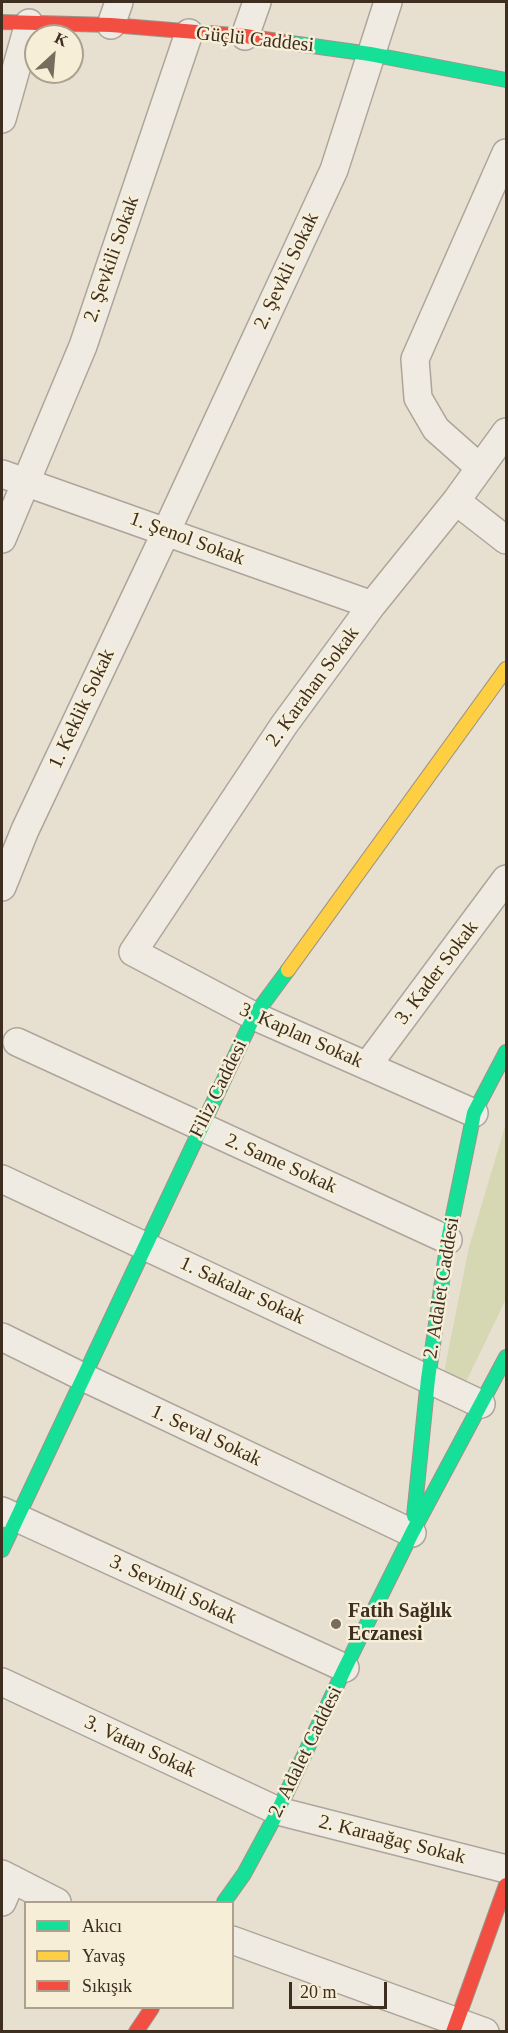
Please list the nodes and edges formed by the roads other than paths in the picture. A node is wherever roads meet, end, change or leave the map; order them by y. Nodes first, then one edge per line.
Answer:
1 (257, 2) edge
2 (388, 2) edge
3 (115, 13) edge
4 (2, 22) edge
5 (29, 23) junction
6 (189, 33) junction
7 (245, 36) junction
8 (370, 54) junction
9 (507, 80) edge
10 (2, 119) edge
11 (507, 153) edge
12 (507, 432) edge
13 (480, 468) junction
14 (13, 478) edge
15 (456, 501) junction
16 (166, 532) junction
17 (2, 539) edge
18 (507, 540) edge
19 (372, 605) junction
20 (507, 669) edge
21 (507, 879) edge
22 (2, 886) edge
23 (133, 952) joint
24 (254, 1017) junction
25 (17, 1042) dead end
26 (507, 1052) edge
27 (367, 1066) junction
28 (474, 1113) junction
29 (200, 1128) junction
30 (2, 1179) edge
31 (448, 1240) junction
32 (144, 1246) junction
33 (2, 1336) edge
34 (507, 1357) edge
35 (83, 1377) junction
36 (428, 1379) junction
37 (482, 1404) junction
38 (9, 1514) edge
39 (412, 1533) junction
40 (2, 1550) edge
41 (345, 1668) junction
42 (2, 1682) edge
43 (278, 1811) junction
44 (507, 1869) edge
45 (5, 1885) edge
46 (507, 1885) edge
47 (54, 1901) edge
48 (225, 1901) edge
49 (234, 1941) edge
50 (151, 2009) edge
51 (455, 2026) edge
52 (136, 2031) edge
53 (485, 2031) edge

1 - 7 street
2 - 8 street, 2. Şevkli Sokak
3 - 5 main road, Güçlü Caddesi
3 - 6 main road, Güçlü Caddesi
4 - 5 main road, Güçlü Caddesi
5 - 10 street
6 - 7 main road, Güçlü Caddesi
6 - 14 street, 2. Şevkili Sokak
7 - 8 main road, Güçlü Caddesi
8 - 9 main road, Güçlü Caddesi
8 - 16 street, 2. Şevkli Sokak
11 - 13 street
12 - 13 street, 2. Karahan Sokak
13 - 15 street, 2. Karahan Sokak
14 - 16 street, 1. Şenol Sokak
14 - 17 street, 2. Şevkili Sokak
15 - 18 street
15 - 19 street, 2. Karahan Sokak
16 - 19 street, 1. Şenol Sokak
16 - 22 street, 1. Keklik Sokak
19 - 23 street, 2. Karahan Sokak
20 - 24 main road, Filiz Caddesi
21 - 27 street, 3. Kader Sokak
23 - 24 street, 3. Kaplan Sokak
24 - 27 street, 3. Kaplan Sokak
24 - 29 main road, Filiz Caddesi
25 - 29 street, 2. Same Sokak
26 - 28 main road, 2. Adalet Caddesi
27 - 28 street, 3. Kaplan Sokak
28 - 31 main road, 2. Adalet Caddesi
29 - 31 street, 2. Same Sokak
29 - 32 main road, Filiz Caddesi
30 - 32 street, 1. Sakalar Sokak
31 - 36 main road, 2. Adalet Caddesi
32 - 35 main road, Filiz Caddesi
32 - 36 street, 1. Sakalar Sokak
33 - 35 street, 1. Seval Sokak
34 - 37 main road, 2. Adalet Caddesi
35 - 38 main road, Filiz Caddesi
35 - 39 street, 1. Seval Sokak
36 - 37 street, 1. Sakalar Sokak
36 - 39 main road, 2. Adalet Caddesi
37 - 39 main road, 2. Adalet Caddesi
38 - 40 main road, Filiz Caddesi
38 - 41 street, 3. Sevimli Sokak
39 - 41 main road, 2. Adalet Caddesi
41 - 43 main road, 2. Adalet Caddesi
42 - 43 street, 3. Vatan Sokak
43 - 44 street, 2. Karaağaç Sokak
43 - 48 main road, 2. Adalet Caddesi
45 - 47 street
46 - 51 main road
49 - 51 street
50 - 52 main road
51 - 53 street

